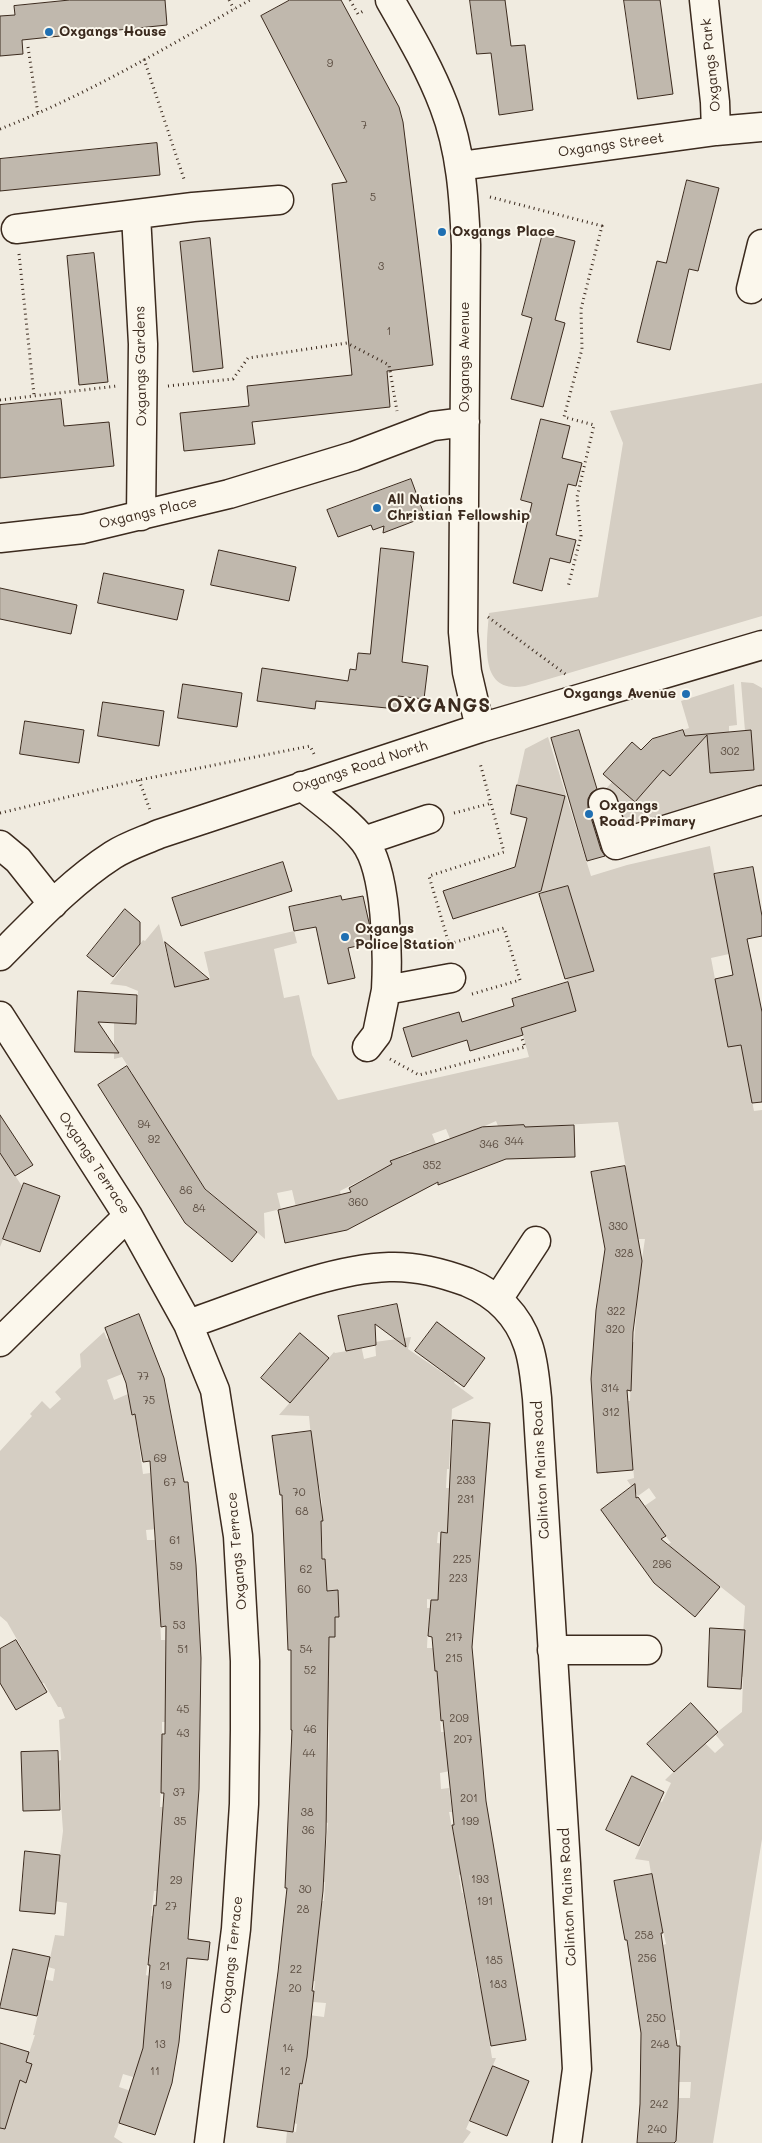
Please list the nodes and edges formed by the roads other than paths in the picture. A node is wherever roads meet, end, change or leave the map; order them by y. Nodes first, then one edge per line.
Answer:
1 (704, 0) edge
2 (379, 4) edge
3 (762, 127) edge
4 (716, 131) junction
5 (461, 178) junction
6 (279, 200) dead end
7 (136, 215) junction
8 (16, 229) road end
9 (762, 244) edge
10 (751, 289) dead end
11 (465, 422) junction
12 (141, 516) junction
13 (0, 538) edge
14 (762, 645) edge
15 (480, 728) junction
16 (302, 786) junction
17 (762, 800) edge
18 (602, 803) dead end
19 (429, 819) road end
20 (364, 841) junction
21 (0, 845) edge
22 (53, 904) junction
23 (0, 956) edge
24 (460, 986) road end
25 (386, 990) junction
26 (0, 1016) edge
27 (367, 1047) road end
28 (128, 1216) junction
29 (536, 1241) dead end
30 (498, 1300) junction
31 (188, 1324) junction
32 (0, 1342) edge
33 (552, 1650) junction
34 (648, 1650) dead end
35 (209, 2143) edge
36 (568, 2143) edge

1 - 4 street, Oxgangs Park
2 - 5 street, Oxgangs Avenue
3 - 4 street, Oxgangs Street
4 - 5 street, Oxgangs Street
5 - 11 street, Oxgangs Avenue
6 - 7 street
7 - 8 street
7 - 12 street, Oxgangs Gardens
9 - 10 street
11 - 12 street, Oxgangs Place
11 - 15 street, Oxgangs Avenue
12 - 13 street, Oxgangs Place
14 - 15 street, Oxgangs Road North
15 - 16 street, Oxgangs Road North
16 - 20 street
16 - 22 street, Oxgangs Road North
17 - 18 street
19 - 20 street
20 - 25 street
21 - 22 street
22 - 23 street, Oxgangs Road North
24 - 25 street
25 - 27 street
26 - 28 street, Oxgangs Terrace
28 - 31 street, Oxgangs Terrace
28 - 32 street
29 - 30 street
30 - 31 street, Colinton Mains Road
30 - 33 street, Colinton Mains Road
31 - 35 street, Oxgangs Terrace
33 - 34 street
33 - 36 street, Colinton Mains Road

